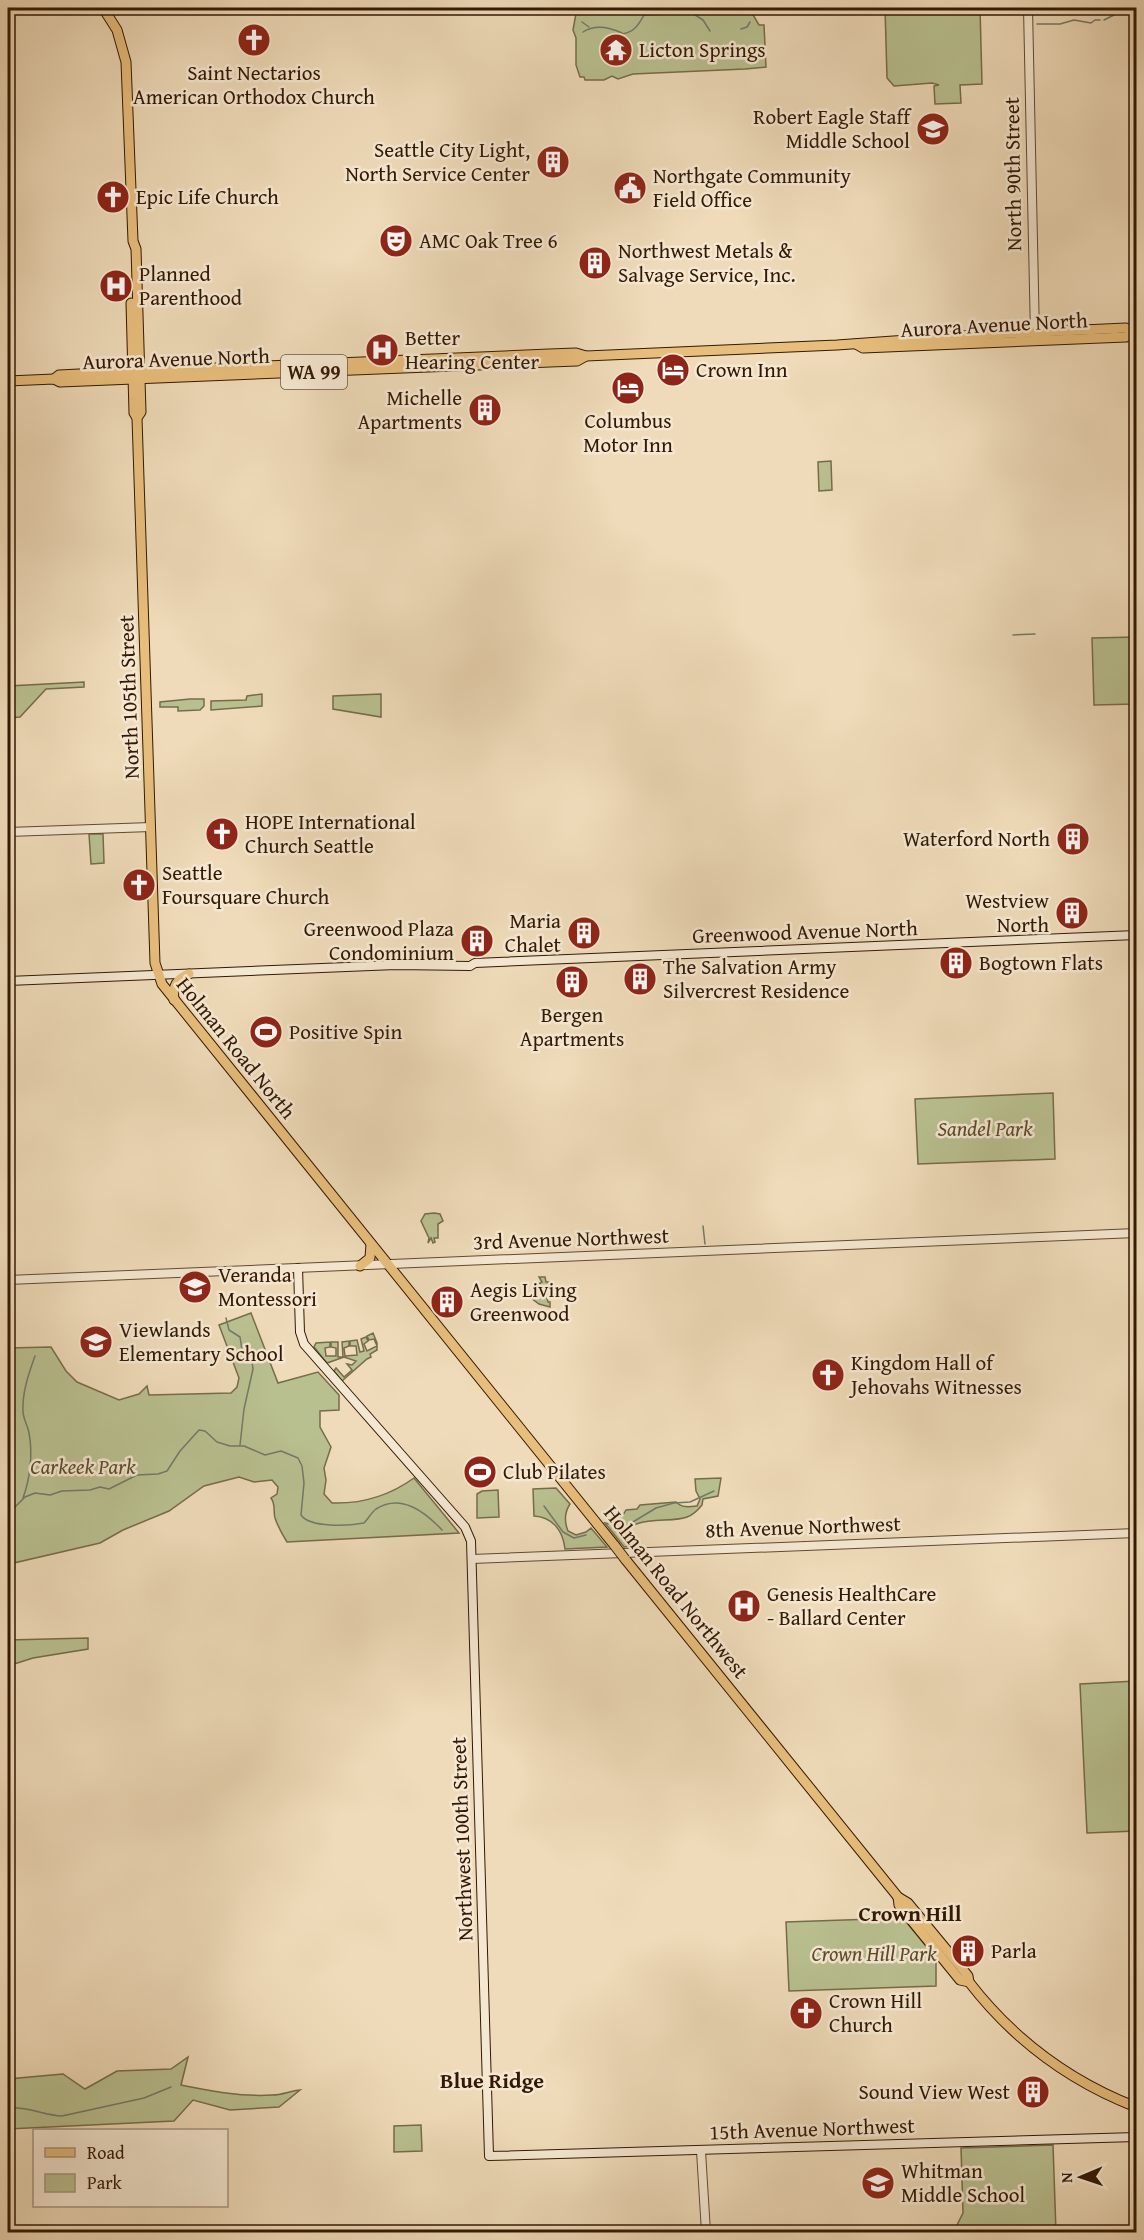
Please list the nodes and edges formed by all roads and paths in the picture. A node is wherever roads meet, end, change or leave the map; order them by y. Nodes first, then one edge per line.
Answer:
1 (103, 8) edge
2 (1028, 8) edge
3 (1135, 332) edge
4 (961, 336) junction
5 (1035, 336) junction
6 (856, 344) junction
7 (941, 345) junction
8 (136, 375) junction
9 (8, 381) edge
10 (150, 827) junction
11 (8, 832) edge
12 (1137, 935) edge
13 (189, 974) junction
14 (157, 975) junction
15 (8, 981) edge
16 (174, 1000) junction
17 (289, 1143) joint
18 (1137, 1233) edge
19 (371, 1244) junction
20 (389, 1265) junction
21 (360, 1266) junction
22 (298, 1268) junction
23 (8, 1280) edge
24 (1137, 1533) edge
25 (472, 1559) junction
26 (1137, 2107) edge
27 (1137, 2136) edge
28 (701, 2151) junction
29 (489, 2156) joint
30 (706, 2232) edge

1 - 8 main road, North 105th Street
2 - 5 street, North 90th Street
3 - 5 main road, Aurora Avenue North / WA 99
4 - 5 main road, Aurora Avenue North / WA 99
4 - 6 main road, Aurora Avenue North / WA 99
4 - 7 main road
5 - 7 main road, Aurora Avenue North / WA 99
6 - 7 main road, Aurora Avenue North / WA 99
6 - 8 main road, Aurora Avenue North / WA 99
8 - 9 main road, Aurora Avenue North / WA 99
8 - 10 main road, North 105th Street
10 - 11 street
10 - 14 main road, North 105th Street
12 - 13 main road, Greenwood Avenue North
13 - 14 main road, Greenwood Avenue North
13 - 16 main road
14 - 15 main road, Greenwood Avenue North
14 - 16 main road, Holman Road North
16 - 17 main road, Holman Road North
17 - 19 main road, Holman Road Northwest
18 - 20 street, 3rd Avenue Northwest
19 - 20 main road, Holman Road Northwest
19 - 21 main road
20 - 21 street, 3rd Avenue Northwest
20 - 26 main road, Holman Road Northwest, bridge
21 - 22 street, 3rd Avenue Northwest
22 - 23 street, 3rd Avenue Northwest
22 - 25 main road, Northwest 100th Street
24 - 25 street, 8th Avenue Northwest
25 - 29 main road, Northwest 100th Street
27 - 28 main road, 15th Avenue Northwest
28 - 29 main road, 15th Avenue Northwest
28 - 30 street

